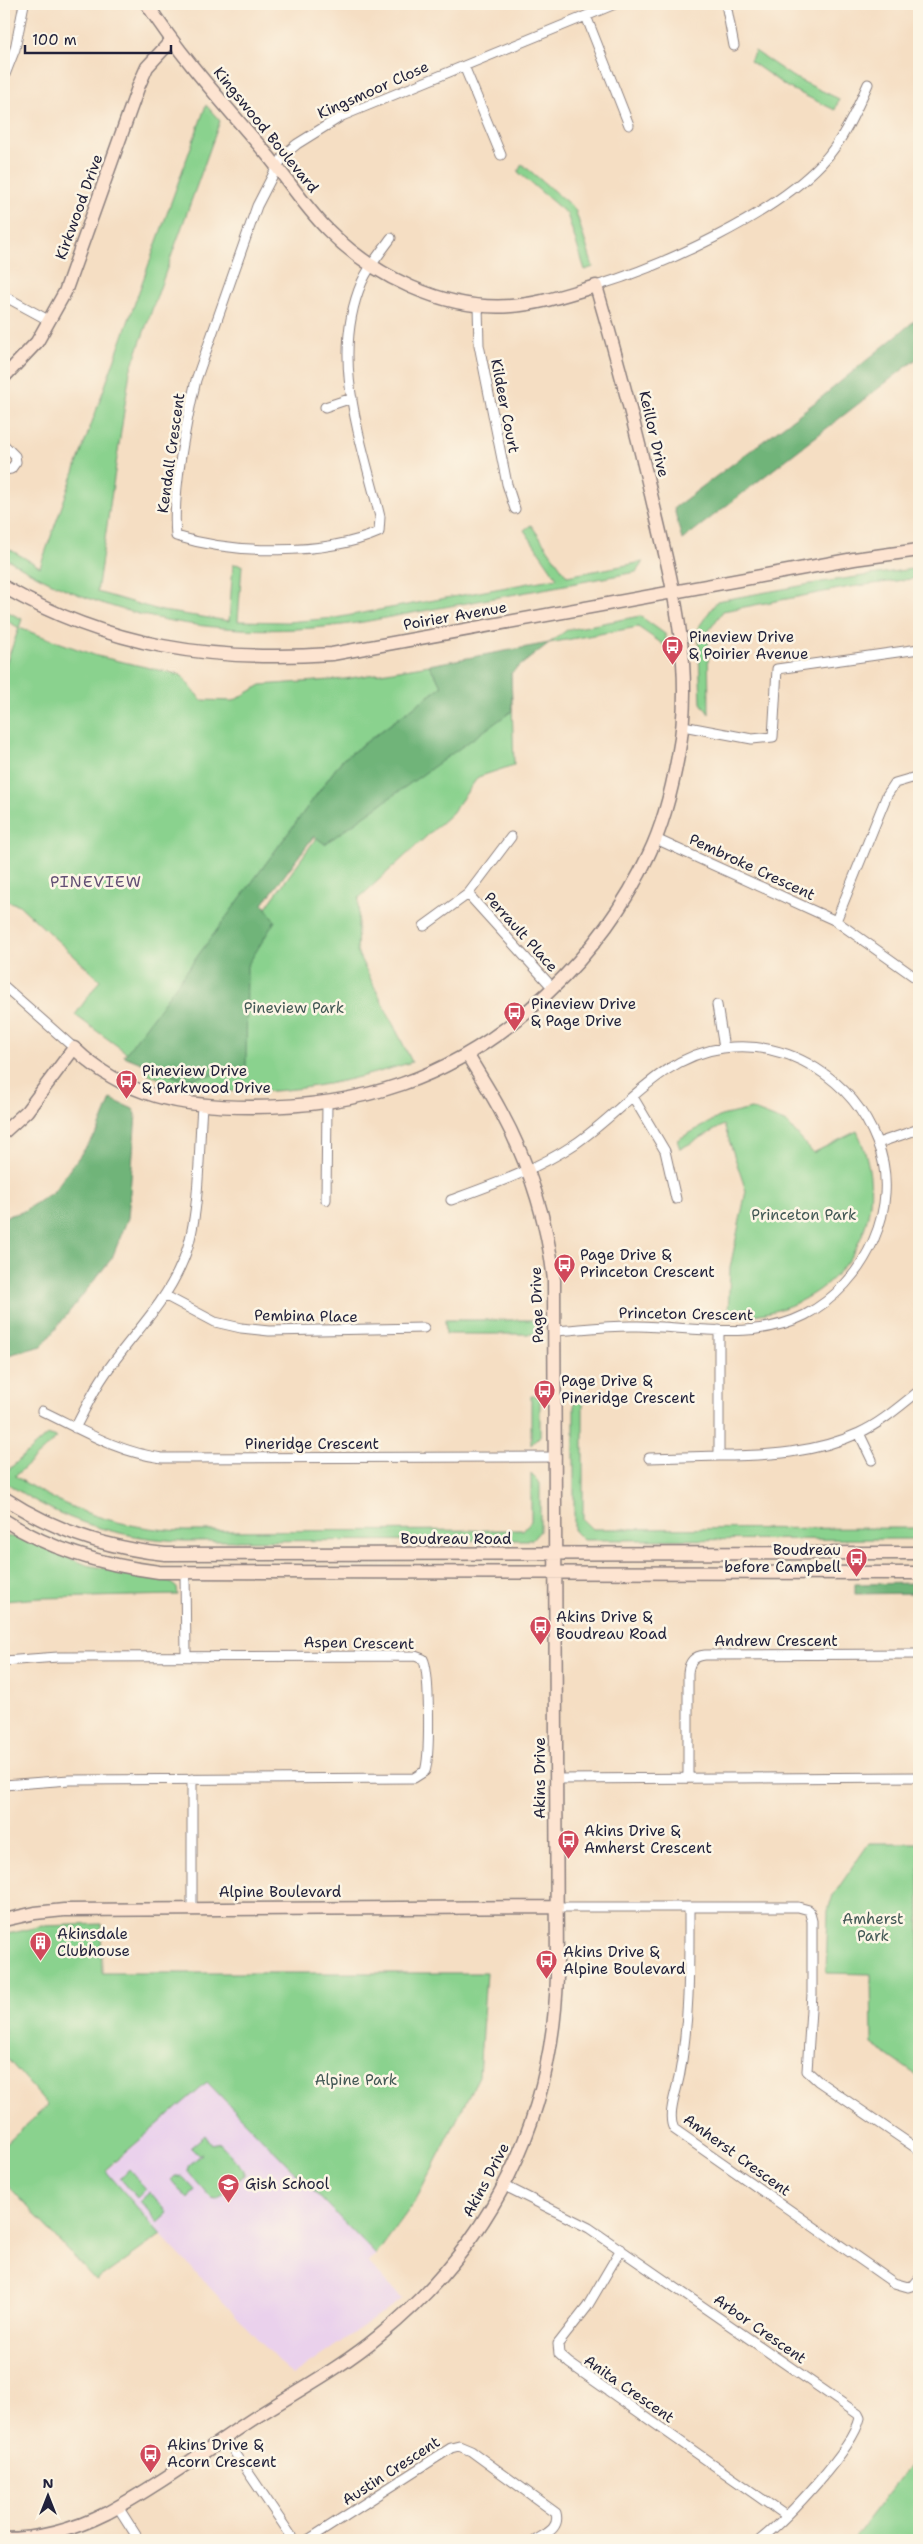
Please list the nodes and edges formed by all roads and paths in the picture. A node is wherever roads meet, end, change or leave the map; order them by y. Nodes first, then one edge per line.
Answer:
1 (24, 4) edge
2 (147, 4) edge
3 (616, 4) edge
4 (726, 4) edge
5 (586, 16) junction
6 (171, 41) junction
7 (734, 46) dead end
8 (464, 66) junction
9 (4, 77) edge
10 (868, 84) dead end
11 (629, 125) dead end
12 (501, 156) dead end
13 (277, 167) junction
14 (391, 238) dead end
15 (372, 265) junction
16 (596, 286) junction
17 (4, 296) edge
18 (478, 306) junction
19 (50, 321) junction
20 (4, 377) edge
21 (352, 398) junction
22 (325, 407) dead end
23 (4, 445) edge
24 (4, 470) edge
25 (514, 510) dead end
26 (919, 550) edge
27 (4, 587) edge
28 (674, 592) junction
29 (919, 649) edge
30 (683, 726) junction
31 (919, 776) edge
32 (511, 837) dead end
33 (656, 839) junction
34 (468, 894) junction
35 (836, 921) junction
36 (424, 926) dead end
37 (919, 980) edge
38 (4, 986) edge
39 (553, 988) junction
40 (717, 1005) dead end
41 (74, 1048) junction
42 (724, 1048) junction
43 (467, 1054) junction
44 (633, 1097) junction
45 (327, 1102) junction
46 (202, 1107) junction
47 (919, 1129) edge
48 (4, 1132) edge
49 (878, 1143) junction
50 (528, 1168) junction
51 (676, 1199) dead end
52 (326, 1200) dead end
53 (451, 1200) dead end
54 (166, 1296) junction
55 (424, 1328) dead end
56 (719, 1330) junction
57 (556, 1331) junction
58 (919, 1391) edge
59 (42, 1411) dead end
60 (75, 1428) junction
61 (859, 1433) junction
62 (719, 1456) junction
63 (556, 1457) junction
64 (649, 1458) dead end
65 (872, 1460) dead end
66 (4, 1498) edge
67 (4, 1520) edge
68 (4, 1532) edge
69 (23, 1532) junction
70 (919, 1553) edge
71 (556, 1554) junction
72 (556, 1573) junction
73 (919, 1573) edge
74 (185, 1574) junction
75 (919, 1654) edge
76 (186, 1656) junction
77 (4, 1661) edge
78 (919, 1777) edge
79 (688, 1778) junction
80 (192, 1779) junction
81 (556, 1779) junction
82 (4, 1785) edge
83 (557, 1907) junction
84 (689, 1907) junction
85 (192, 1909) junction
86 (4, 1920) edge
87 (919, 2150) edge
88 (505, 2186) junction
89 (621, 2249) junction
90 (919, 2279) edge
91 (225, 2438) junction
92 (118, 2507) junction
93 (786, 2516) junction
94 (4, 2539) edge
95 (139, 2540) edge
96 (294, 2540) edge
97 (308, 2540) edge
98 (536, 2540) edge
99 (760, 2540) edge

1 - 9 street
2 - 6 street, Kingswood Boulevard
3 - 5 street, Kingsmoor Close
4 - 7 street
5 - 8 street, Kingsmoor Close
5 - 11 street
6 - 13 street, Kingswood Boulevard
6 - 19 street, Kirkwood Drive
8 - 12 street
8 - 13 street, Kingsmoor Close
10 - 16 street, Kingswood Boulevard
13 - 15 street, Kingswood Boulevard
13 - 21 street, Kendall Crescent
14 - 15 street
15 - 18 street, Kingswood Boulevard
15 - 21 street, Kendall Crescent
16 - 18 street, Kingswood Boulevard
16 - 28 street, Keillor Drive
17 - 19 street
18 - 25 street, Kildeer Court
19 - 20 street, Kirkwood Drive
21 - 22 street
23 - 24 street
26 - 28 street, Poirier Avenue
27 - 28 street, Poirier Avenue
28 - 30 street, Keillor Drive
29 - 30 street
30 - 33 street, Keillor Drive
31 - 35 street
32 - 34 street, Perrault Place
33 - 35 street, Pembroke Crescent
33 - 39 street, Keillor Drive
34 - 36 street, Perrault Place
34 - 39 street, Perrault Place
35 - 37 street, Pembroke Crescent
38 - 41 street
39 - 43 street, Keillor Drive
40 - 42 street
41 - 46 street, Keillor Drive
41 - 48 street
42 - 44 street, Princeton Crescent
42 - 49 street, Princeton Crescent
43 - 45 street, Keillor Drive
43 - 50 street, Page Drive
44 - 50 street, Princeton Crescent
44 - 51 street
45 - 46 street, Keillor Drive
45 - 52 street
46 - 54 street
47 - 49 street
49 - 56 street, Princeton Crescent
50 - 53 street, Princeton Crescent
50 - 57 street, Page Drive
54 - 55 street, Pembina Place
54 - 60 street
56 - 57 street, Princeton Crescent
56 - 62 street
57 - 63 street, Page Drive
58 - 61 street
59 - 60 street, Pineridge Crescent
60 - 63 street, Pineridge Crescent
61 - 62 street
61 - 65 street
62 - 64 street
63 - 71 street, Page Drive
66 - 71 street, Boudreau Road
67 - 69 street
68 - 69 street
69 - 74 street
70 - 71 street, Boudreau Road
71 - 72 street, Page Drive
72 - 73 street
72 - 74 street
72 - 81 street, Akins Drive
74 - 76 street
75 - 79 street, Andrew Crescent
76 - 77 street, Aspen Crescent
76 - 80 street, Aspen Crescent
78 - 79 street
79 - 81 street
80 - 82 street, Aspen Crescent
80 - 85 street
81 - 83 street, Akins Drive
83 - 84 street
83 - 85 street, Alpine Boulevard
83 - 88 street, Akins Drive
84 - 87 street
84 - 90 street, Amherst Crescent
85 - 86 street, Alpine Boulevard
88 - 89 street, Arbor Crescent
88 - 91 street, Akins Drive
89 - 93 street, Anita Crescent
89 - 93 street, Arbor Crescent
91 - 92 street, Akins Drive
91 - 96 street
92 - 94 street, Akins Drive
92 - 95 street
93 - 99 street, Arbor Crescent
97 - 98 street, Austin Crescent

